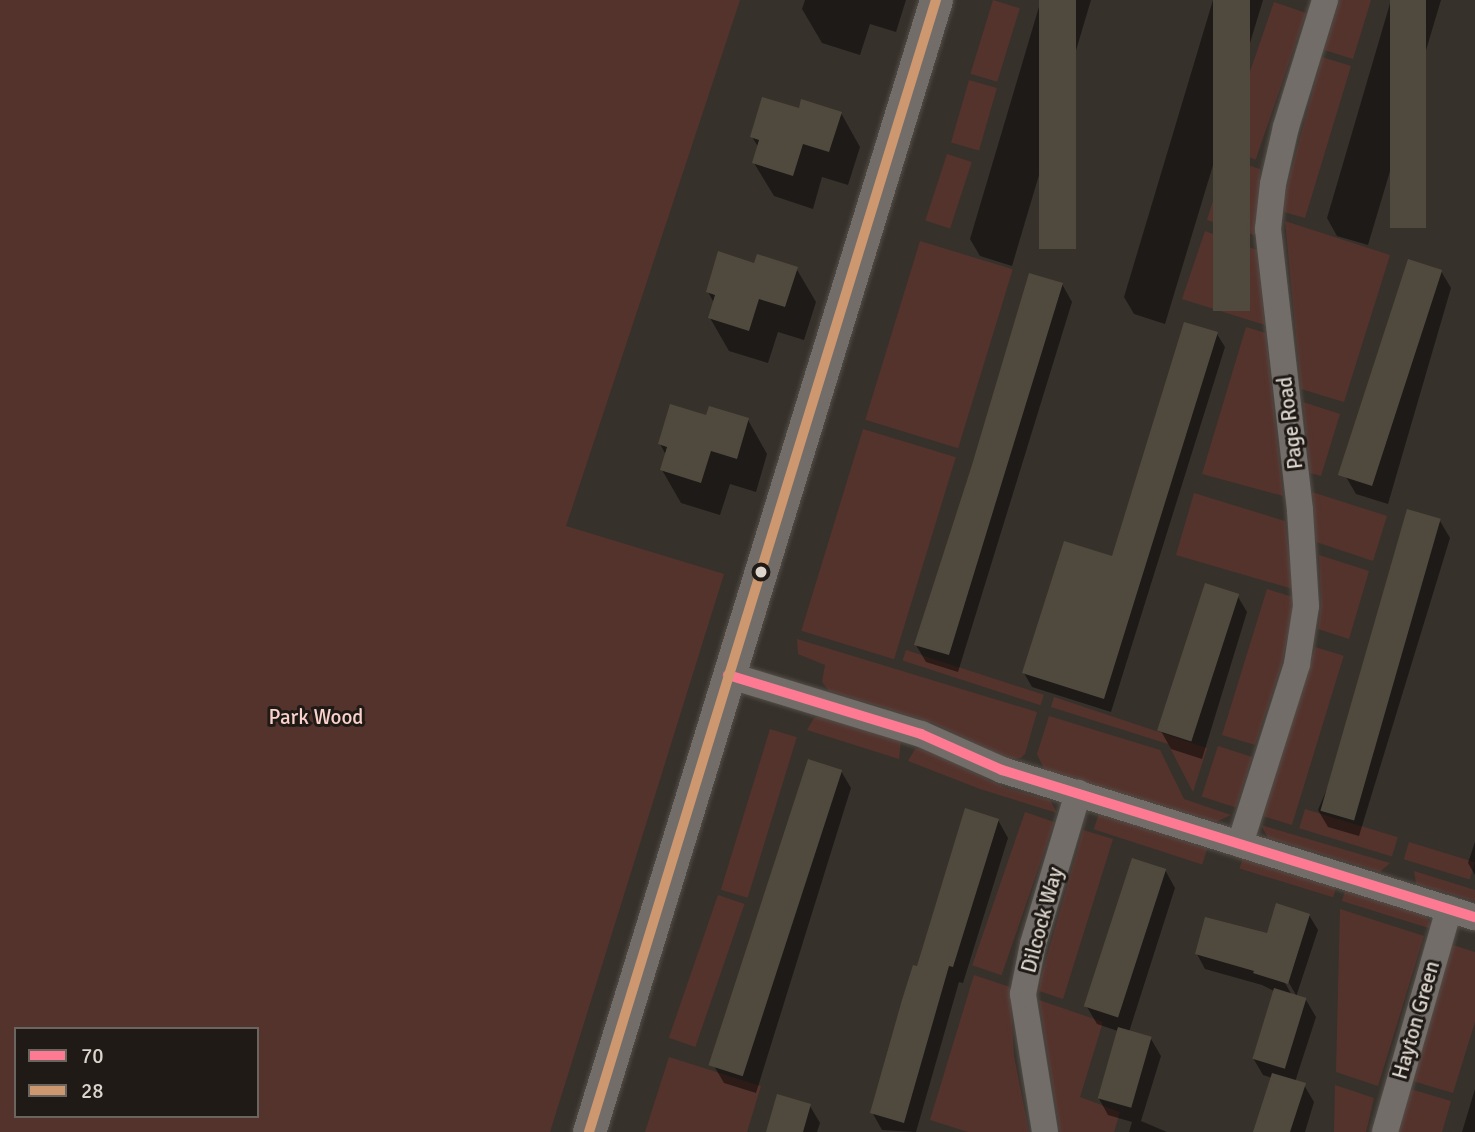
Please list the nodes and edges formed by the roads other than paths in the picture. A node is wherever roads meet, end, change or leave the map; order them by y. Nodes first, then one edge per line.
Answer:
1 (936, 0) edge
2 (1325, 0) edge
3 (729, 675) junction
4 (1078, 793) junction
5 (1240, 844) junction
6 (1449, 909) junction
7 (1475, 917) edge
8 (589, 1132) edge
9 (1045, 1132) edge
10 (1385, 1132) edge

1 - 3 street
2 - 5 street, Page Road
3 - 4 street
3 - 8 street
4 - 5 street
4 - 9 street, Dilcock Way
5 - 6 street
6 - 7 street
6 - 10 street, Hayton Green

